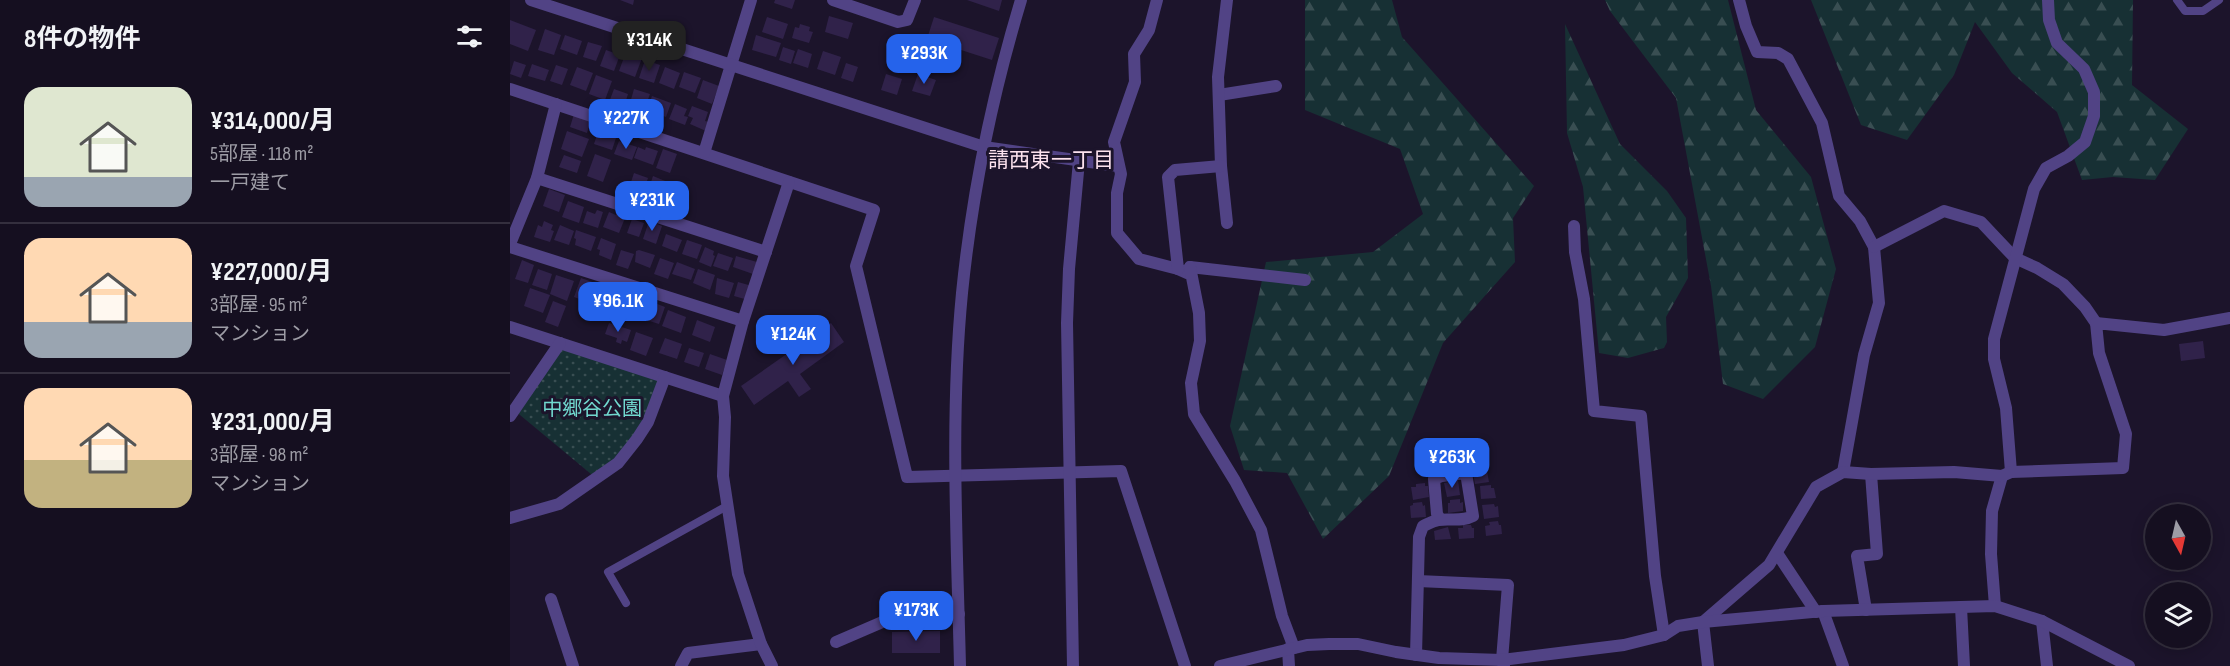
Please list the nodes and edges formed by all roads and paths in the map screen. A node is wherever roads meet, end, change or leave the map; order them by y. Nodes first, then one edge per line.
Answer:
1 (531, 0) edge
2 (751, 0) edge
3 (833, 0) edge
4 (915, 0) edge
5 (1022, 0) edge
6 (1157, 0) edge
7 (1227, 0) edge
8 (1739, 0) edge
9 (2048, 0) edge
10 (2177, 0) edge
11 (2219, 0) edge
12 (730, 64) junction
13 (1276, 86) dead end
14 (510, 89) edge
15 (1219, 95) junction
16 (556, 104) junction
17 (984, 147) junction
18 (704, 153) junction
19 (1079, 161) junction
20 (1118, 166) junction
21 (1221, 166) junction
22 (537, 178) junction
23 (789, 182) junction
24 (1227, 223) dead end
25 (1574, 226) dead end
26 (510, 245) edge
27 (1874, 247) junction
28 (766, 252) junction
29 (2015, 258) junction
30 (1184, 268) junction
31 (1305, 280) dead end
32 (2230, 318) edge
33 (743, 321) junction
34 (2097, 323) junction
35 (510, 327) edge
36 (560, 343) junction
37 (665, 377) junction
38 (723, 396) junction
39 (510, 416) edge
40 (1843, 472) junction
41 (1070, 473) junction
42 (1871, 474) junction
43 (2007, 474) junction
44 (956, 477) junction
45 (727, 506) junction
46 (510, 518) edge
47 (1440, 519) junction
48 (1777, 553) junction
49 (1418, 581) junction
50 (551, 599) dead end
51 (626, 603) dead end
52 (1995, 606) junction
53 (1961, 607) junction
54 (1866, 610) junction
55 (1820, 611) junction
56 (959, 614) junction
57 (2043, 621) junction
58 (1703, 622) junction
59 (1664, 635) junction
60 (836, 642) dead end
61 (761, 644) junction
62 (1291, 649) junction
63 (1416, 655) junction
64 (1440, 662) edge
65 (1503, 663) edge
66 (573, 666) edge
67 (681, 666) edge
68 (772, 666) edge
69 (960, 666) edge
70 (1073, 666) edge
71 (1185, 666) edge
72 (1220, 666) edge
73 (1289, 666) edge
74 (1708, 666) edge
75 (1843, 666) edge
76 (1964, 666) edge
77 (2047, 666) edge
78 (2129, 666) edge

1 - 12 street
2 - 12 street
3 - 4 street
5 - 17 street
6 - 20 street
7 - 15 street
8 - 27 street
9 - 29 street
10 - 11 lane
12 - 17 street
12 - 18 street
13 - 15 street
14 - 16 street
15 - 21 street
16 - 18 street
16 - 22 street
17 - 19 street
17 - 44 street
18 - 23 street
19 - 20 street
19 - 41 street
20 - 30 street
21 - 24 street
21 - 30 street
22 - 26 street
22 - 28 street
23 - 28 street
23 - 44 street
25 - 59 street
26 - 33 street
27 - 29 street
27 - 40 street
28 - 33 street
29 - 34 street
29 - 43 street
30 - 31 street
30 - 62 street
32 - 34 street
33 - 38 street
34 - 43 street
35 - 36 street
36 - 37 street
36 - 39 street
37 - 38 street
37 - 46 street
38 - 45 street
40 - 42 street
40 - 48 street
41 - 44 street
41 - 70 street
41 - 71 street
42 - 43 street
42 - 54 street
43 - 52 street
44 - 56 street
45 - 51 lane
45 - 61 street
47 - 47 street
47 - 49 street
48 - 55 street
48 - 58 street
49 - 63 street
49 - 65 street
50 - 66 street
52 - 53 street
52 - 57 street
53 - 54 street
53 - 76 street
54 - 55 street
55 - 58 street
55 - 75 street
56 - 60 street
56 - 69 street
57 - 77 street
57 - 78 street
58 - 59 street
58 - 74 street
59 - 65 street
61 - 67 street
61 - 68 street
62 - 63 street
62 - 72 street
62 - 73 street
63 - 64 street
64 - 65 street

